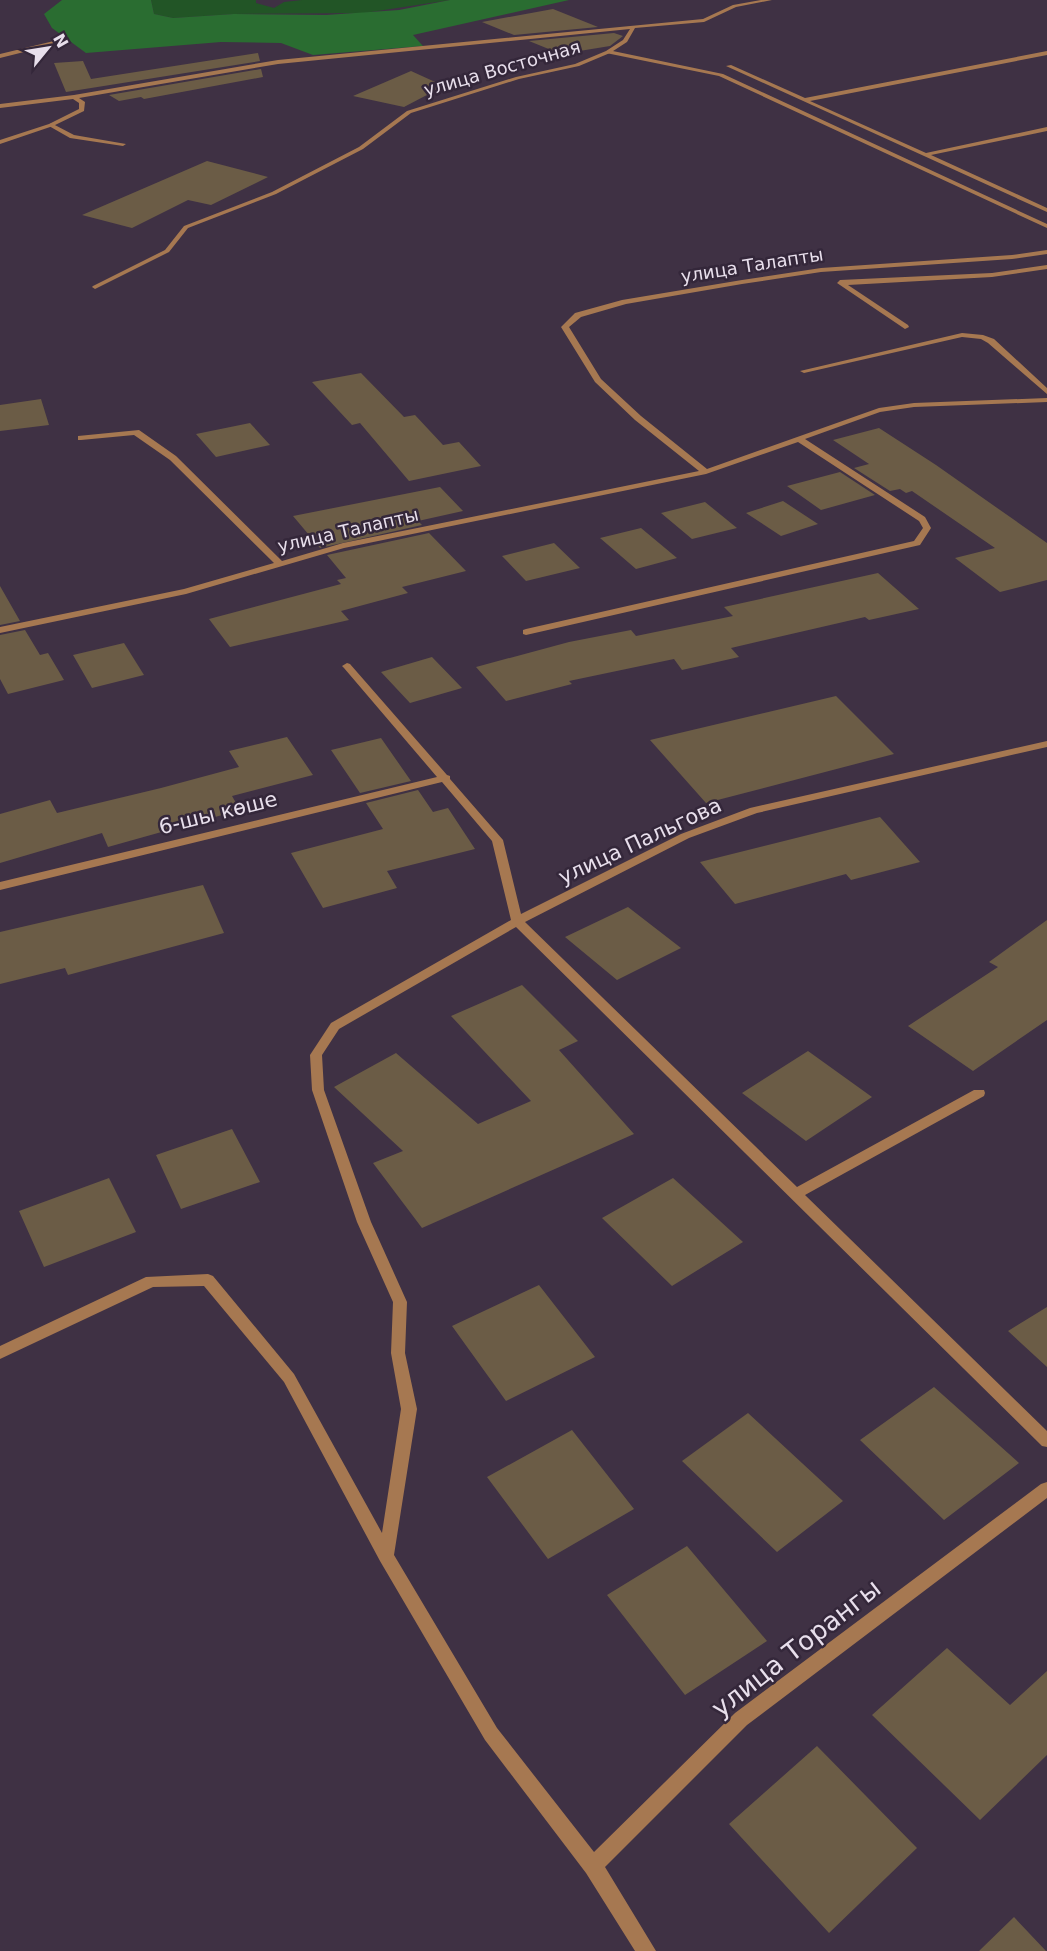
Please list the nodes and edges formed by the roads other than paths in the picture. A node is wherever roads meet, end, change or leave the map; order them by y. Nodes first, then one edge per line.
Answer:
1 (770, 0) edge
2 (633, 28) junction
3 (58, 42) dead end
4 (608, 52) junction
5 (1047, 53) edge
6 (0, 56) edge
7 (729, 66) dead end
8 (74, 98) junction
9 (804, 100) junction
10 (0, 106) edge
11 (51, 125) junction
12 (1047, 129) edge
13 (0, 142) edge
14 (123, 144) dead end
15 (924, 155) junction
16 (1047, 210) edge
17 (1047, 225) edge
18 (1047, 252) edge
19 (1047, 267) edge
20 (821, 270) junction
21 (840, 283) junction
22 (95, 287) dead end
23 (905, 327) dead end
24 (804, 371) dead end
25 (1047, 392) edge
26 (1047, 400) edge
27 (81, 438) dead end
28 (797, 438) junction
29 (706, 472) junction
30 (279, 563) junction
31 (0, 630) edge
32 (526, 633) dead end
33 (347, 666) dead end
34 (1047, 744) edge
35 (446, 778) junction
36 (0, 886) edge
37 (518, 921) junction
38 (979, 1093) dead end
39 (796, 1194) junction
40 (0, 1353) edge
41 (1047, 1441) edge
42 (1047, 1490) edge
43 (386, 1556) junction
44 (593, 1866) junction
45 (646, 1951) edge

1 - 2 street
2 - 4 street, улица Восточная
2 - 8 street
3 - 6 street
4 - 17 street
4 - 22 street, улица Восточная
5 - 9 street
7 - 9 street
8 - 10 street
8 - 11 street
9 - 15 street
11 - 13 street
11 - 14 street
12 - 15 street
15 - 16 street
18 - 20 street, улица Талапты
19 - 21 street
20 - 21 street
20 - 29 street, улица Талапты
21 - 23 street
24 - 25 street
26 - 28 street, улица Талапты
27 - 30 street
28 - 29 street, улица Талапты
28 - 32 street
29 - 30 street, улица Талапты
30 - 31 street, улица Талапты
33 - 35 street
34 - 37 street, улица Пальгова
35 - 36 street, 6-шы көше
35 - 37 street
37 - 39 street
37 - 43 street, улица Пальгова
38 - 39 street
39 - 41 street
40 - 43 street
42 - 44 street, улица Торангы
43 - 44 street
44 - 45 street

